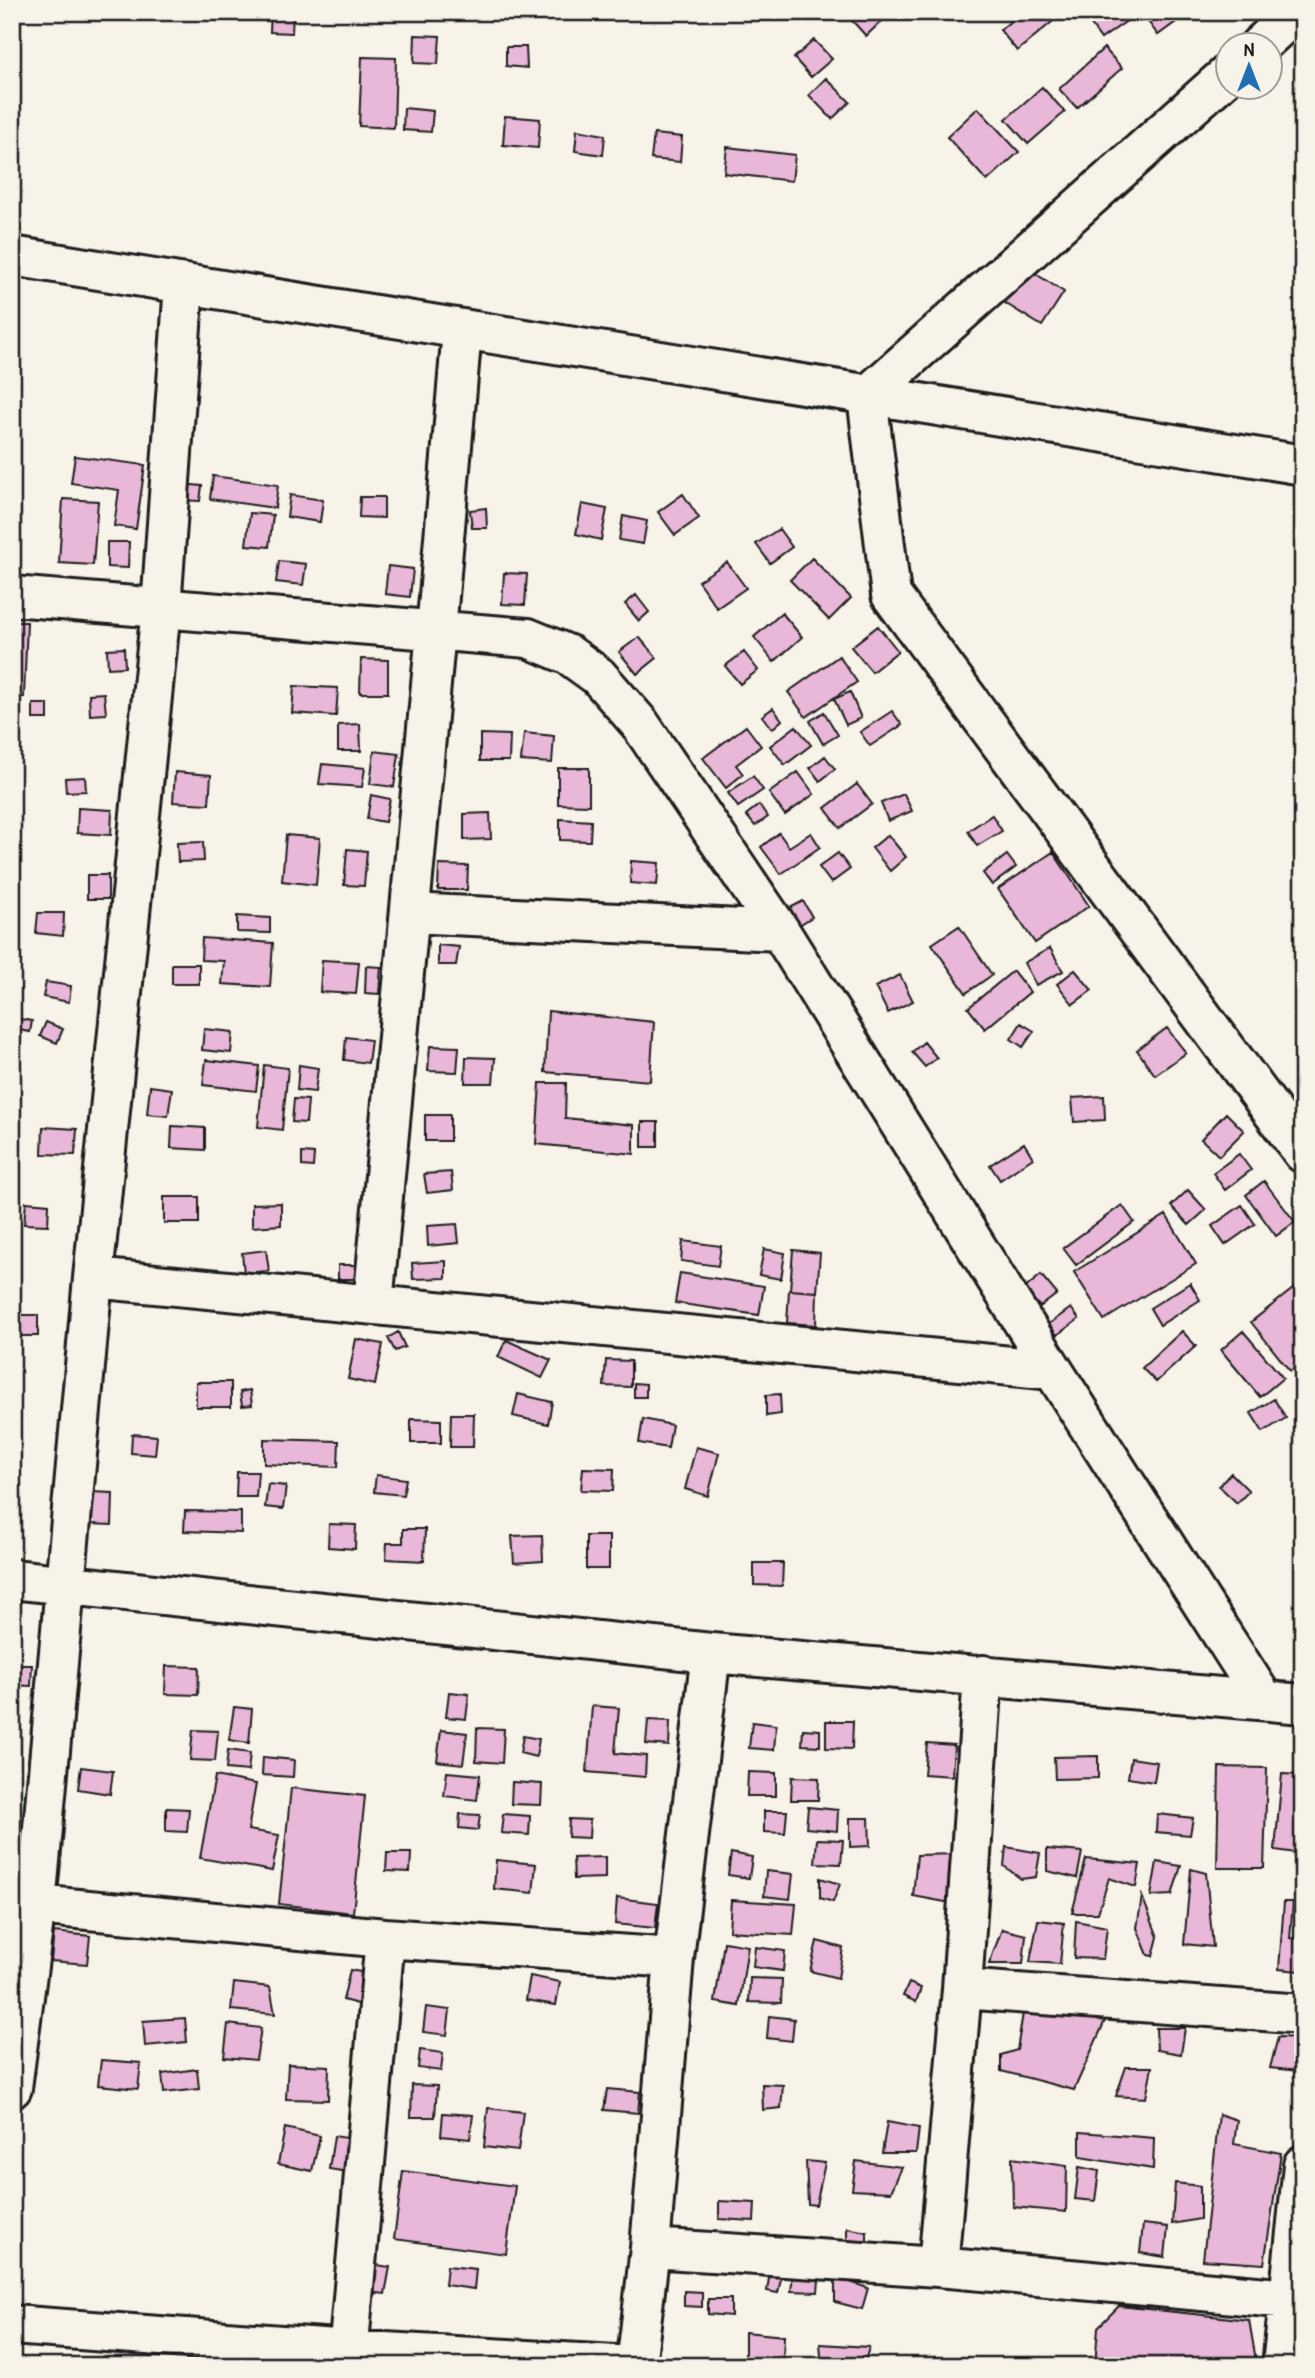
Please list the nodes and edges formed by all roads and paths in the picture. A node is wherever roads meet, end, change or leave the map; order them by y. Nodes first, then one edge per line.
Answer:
1 (1296, 12) edge
2 (1274, 32) edge
3 (1214, 86) edge
4 (12, 256) edge
5 (184, 284) junction
6 (462, 330) junction
7 (867, 396) junction
8 (1303, 465) edge
9 (12, 596) edge
10 (161, 608) junction
11 (436, 631) junction
12 (410, 913) junction
13 (780, 931) junction
14 (1303, 1153) edge
15 (93, 1278) junction
16 (373, 1304) junction
17 (1053, 1370) junction
18 (12, 1579) edge
19 (67, 1585) junction
20 (710, 1653) junction
21 (983, 1675) junction
22 (1264, 1700) junction
23 (1303, 1704) edge
24 (36, 1905) junction
25 (385, 1938) junction
26 (674, 1958) junction
27 (962, 1989) junction
28 (1303, 2014) edge
29 (12, 2088) edge
30 (1303, 2165) edge
31 (650, 2248) junction
32 (938, 2267) junction
33 (1289, 2299) junction
34 (12, 2325) edge
35 (348, 2358) edge
36 (635, 2366) edge
37 (1282, 2366) edge

1 - 2 street
3 - 7 street
4 - 5 street
5 - 6 street
5 - 10 street
6 - 7 street
6 - 11 street
7 - 8 street
7 - 14 street
9 - 10 street
10 - 11 street
10 - 15 street
11 - 12 street
11 - 13 street
12 - 13 street
12 - 16 street
13 - 17 street
15 - 16 street
15 - 19 street
16 - 17 street
17 - 22 street
18 - 19 street
19 - 20 street
19 - 24 street
20 - 21 street
20 - 26 street
21 - 22 street
21 - 27 street
22 - 23 street
24 - 25 street
24 - 29 street
25 - 26 street
25 - 35 street
26 - 31 street
27 - 28 street
27 - 32 street
30 - 33 street
31 - 32 street
31 - 36 street
32 - 33 street
33 - 37 street
34 - 35 street
35 - 36 street

